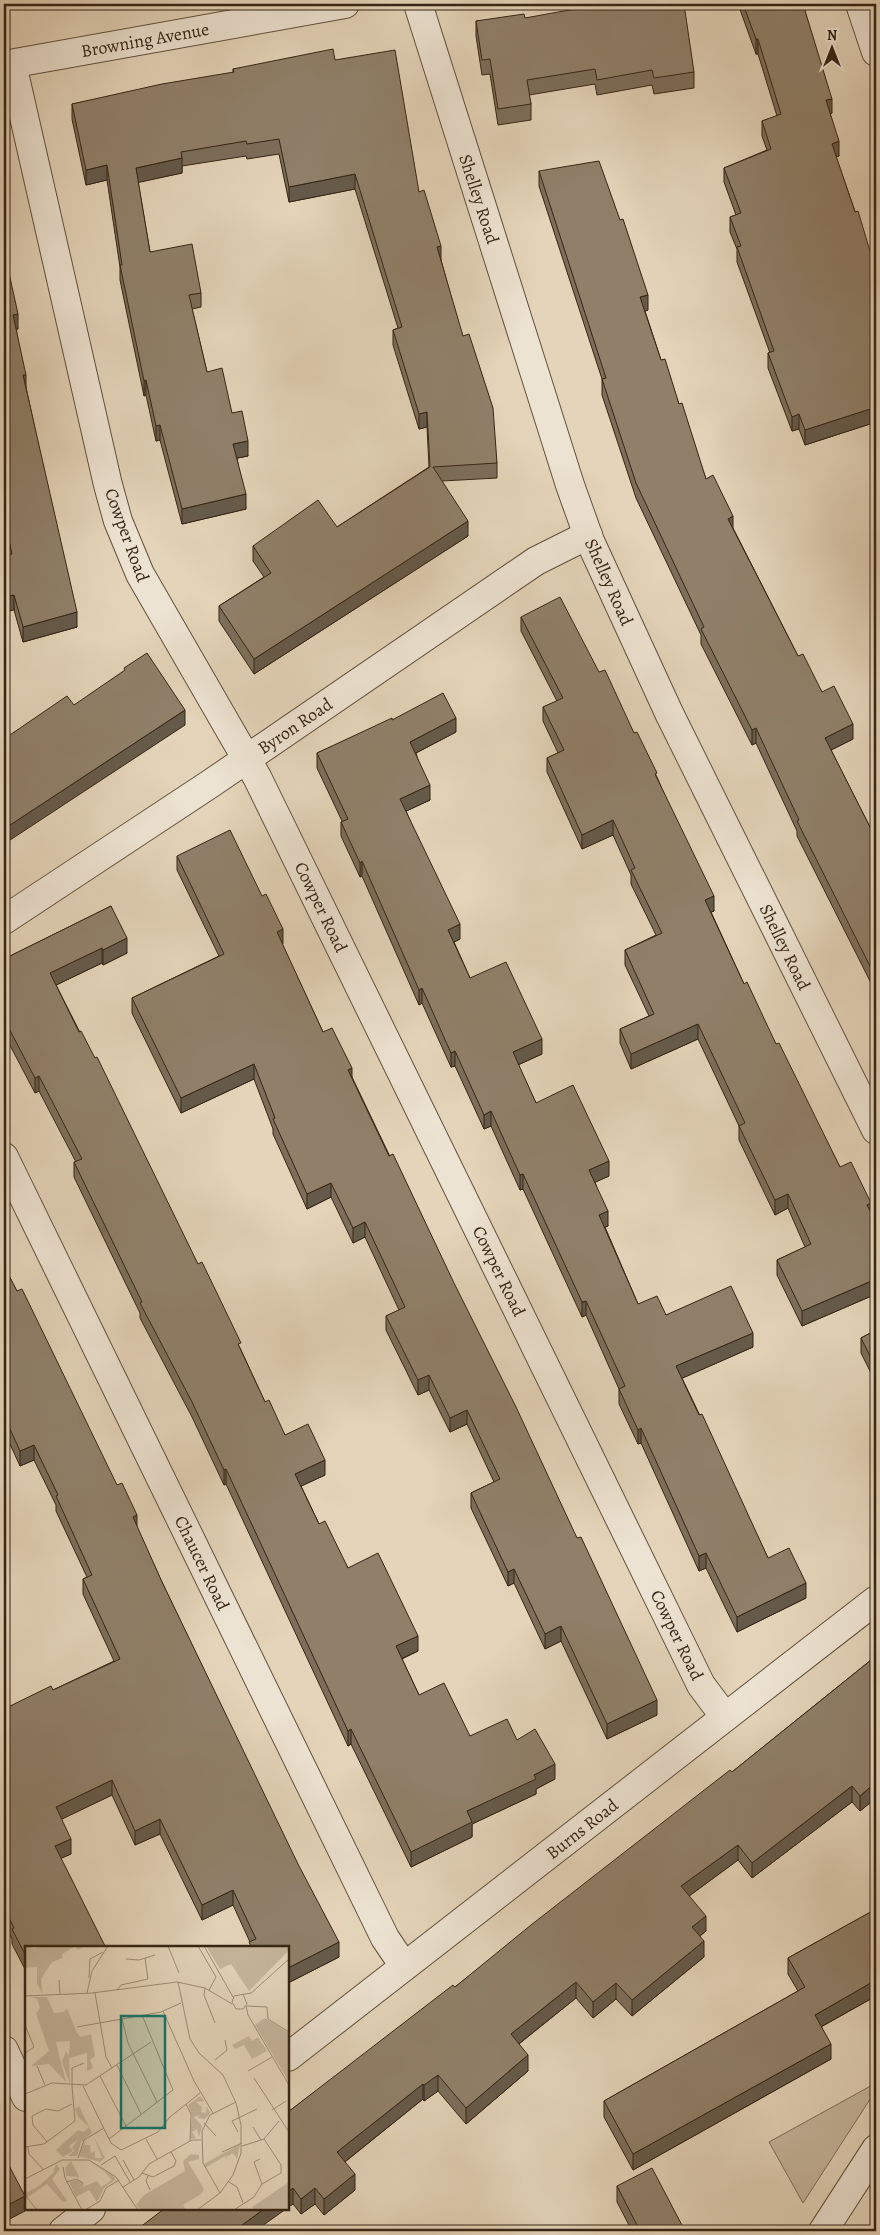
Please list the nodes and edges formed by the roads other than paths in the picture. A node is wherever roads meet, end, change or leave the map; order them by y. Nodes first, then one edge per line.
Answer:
1 (345, 4) edge
2 (418, 4) edge
3 (860, 4) edge
4 (876, 52) edge
5 (8, 64) edge
6 (588, 535) junction
7 (247, 759) junction
8 (4, 920) edge
9 (876, 1130) edge
10 (4, 1157) edge
11 (876, 1600) edge
12 (725, 1718) junction
13 (404, 1966) junction
14 (4, 2050) edge
15 (289, 2056) edge
16 (25, 2095) edge
17 (876, 2149) edge
18 (89, 2210) edge
19 (63, 2231) edge
20 (823, 2231) edge

1 - 5 street, Browning Avenue
2 - 6 street, Shelley Road
3 - 4 street
5 - 7 street, Cowper Road
6 - 7 street, Byron Road
6 - 9 street, Shelley Road
7 - 8 street, Byron Road
7 - 12 street, Cowper Road
10 - 13 street, Chaucer Road
11 - 12 street, Burns Road
12 - 13 street, Burns Road
13 - 15 street, Burns Road
14 - 16 street
17 - 20 street
18 - 19 street

